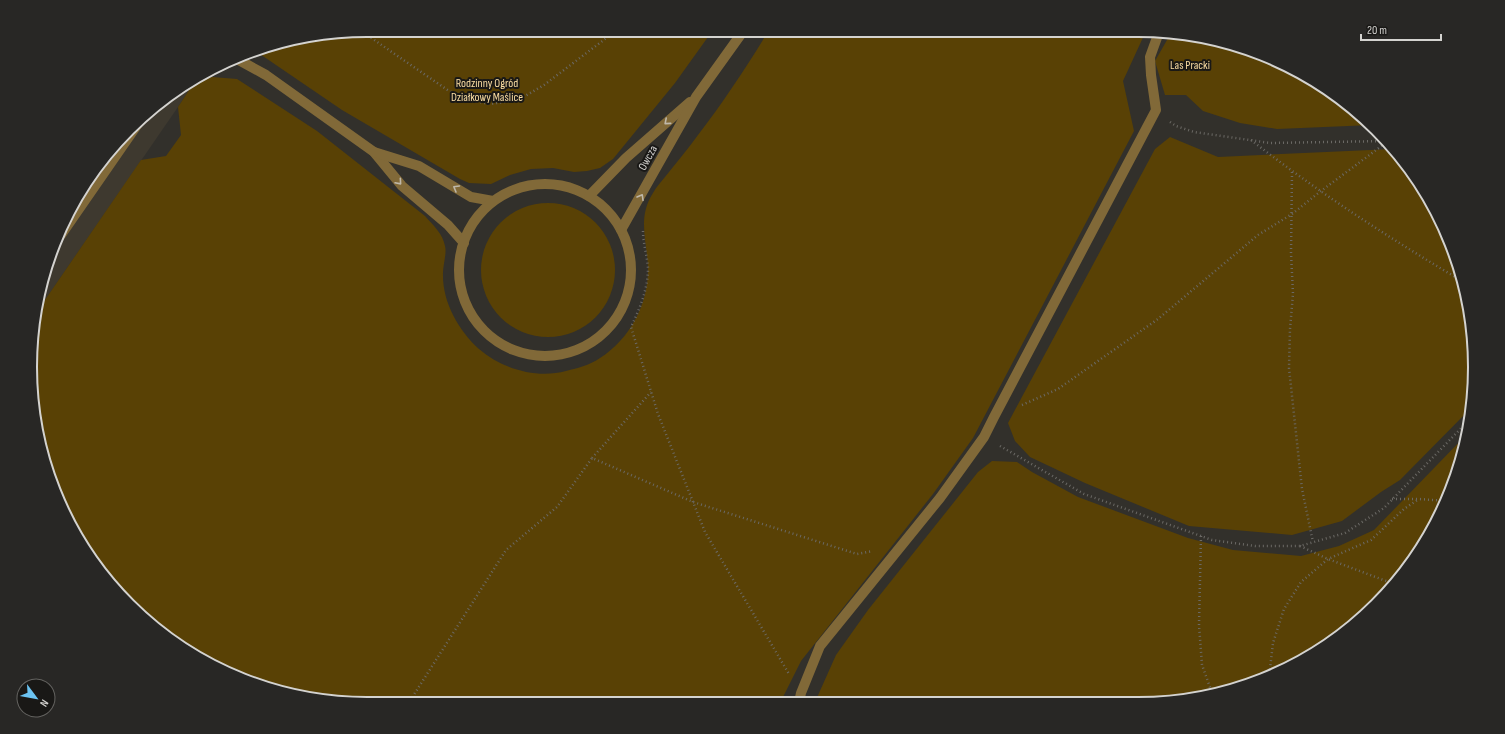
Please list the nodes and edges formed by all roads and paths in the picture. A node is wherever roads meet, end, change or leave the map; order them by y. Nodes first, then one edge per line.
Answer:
1 (370, 37) edge
2 (608, 37) edge
3 (739, 37) edge
4 (1157, 38) edge
5 (242, 62) edge
6 (696, 97) junction
7 (1156, 110) junction
8 (1251, 140) junction
9 (1379, 142) edge
10 (125, 143) edge
11 (1382, 145) edge
12 (374, 152) junction
13 (1292, 172) junction
14 (1321, 190) junction
15 (589, 196) junction
16 (493, 201) junction
17 (1292, 214) junction
18 (70, 223) edge
19 (643, 224) dead end
20 (621, 230) junction
21 (464, 244) junction
22 (1455, 277) edge
23 (651, 392) junction
24 (994, 417) junction
25 (1463, 425) edge
26 (984, 437) junction
27 (592, 458) junction
28 (1419, 498) junction
29 (1391, 499) junction
30 (1440, 500) edge
31 (692, 502) junction
32 (1201, 536) junction
33 (1313, 542) junction
34 (903, 544) junction
35 (1300, 546) junction
36 (1328, 559) junction
37 (1389, 582) edge
38 (1271, 669) edge
39 (1211, 689) edge
40 (412, 697) edge
41 (799, 697) edge
42 (800, 697) edge

1 - 2 path
3 - 6 street, Owcza
4 - 7 street
5 - 12 street
6 -> 15 street, Owcza
20 -> 6 street, Owcza
7 - 8 path
7 - 24 street
8 - 9 path
8 - 13 path
10 - 18 street
11 - 14 path
16 -> 12 street
12 -> 21 street
13 - 14 path
13 - 17 path
14 - 17 path
14 - 22 path
15 - 16 street
15 - 20 street
16 - 21 street
17 - 24 path
17 - 33 path
19 - 23 path
20 - 21 street
23 - 27 path
23 - 31 path
24 - 26 street
25 - 29 path
26 - 32 path
26 - 34 street
27 - 31 path
27 - 40 path
28 - 29 path
28 - 30 path
28 - 36 path
29 - 33 path
31 - 34 path
31 - 41 path
32 - 35 path
32 - 39 path
33 - 35 path
34 - 42 street
35 - 36 path
36 - 37 path
36 - 38 path

